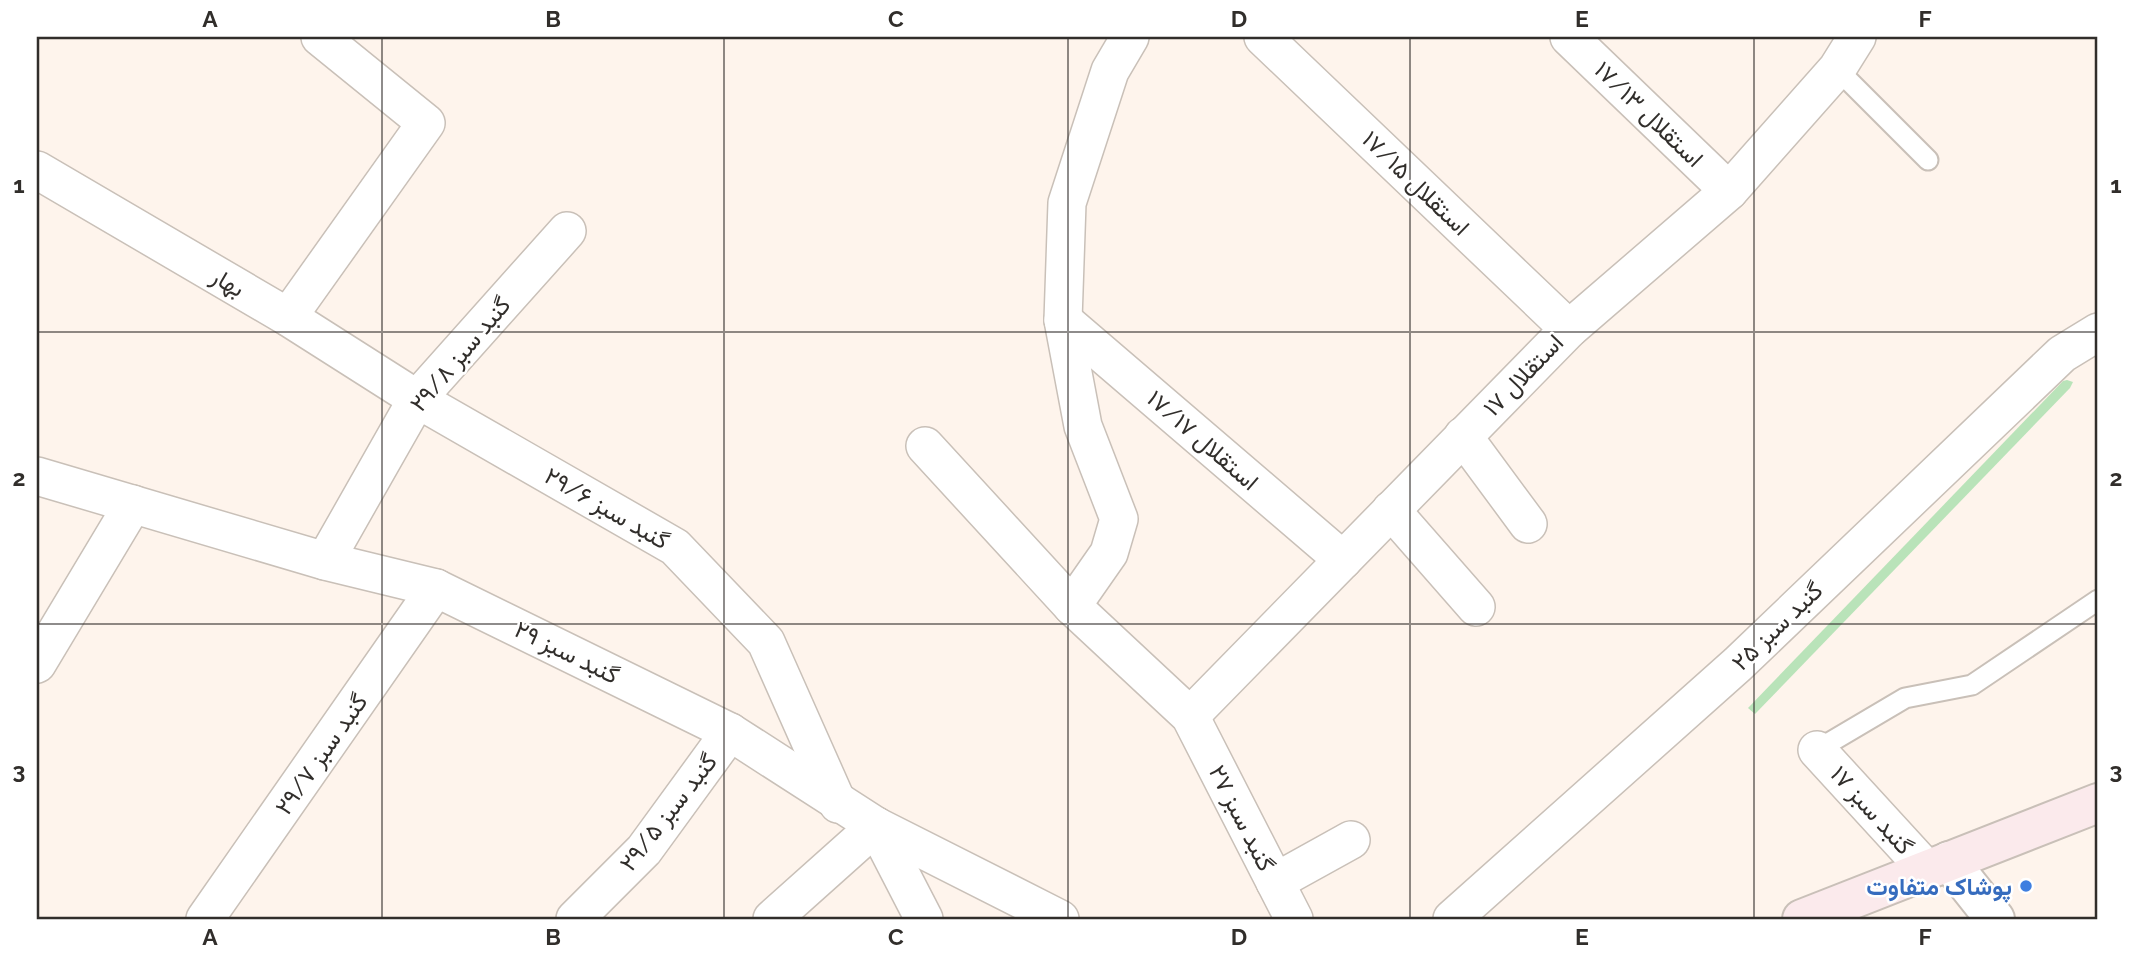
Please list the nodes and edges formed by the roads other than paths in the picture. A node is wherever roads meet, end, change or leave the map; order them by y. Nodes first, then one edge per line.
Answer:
1 (320, 37) edge
2 (1130, 37) edge
3 (1263, 37) edge
4 (1569, 37) edge
5 (1857, 37) edge
6 (1837, 69) junction
7 (1928, 160) dead end
8 (37, 170) edge
9 (1729, 191) junction
10 (567, 231) dead end
11 (288, 317) junction
12 (1063, 320) junction
13 (1569, 328) junction
14 (2098, 332) edge
15 (417, 399) junction
16 (1463, 436) junction
17 (925, 446) dead end
18 (37, 476) edge
19 (133, 505) junction
20 (1391, 510) junction
21 (1528, 524) dead end
22 (1343, 560) junction
23 (325, 561) junction
24 (436, 589) junction
25 (2098, 600) edge
26 (1072, 607) junction
27 (1476, 607) dead end
28 (37, 664) edge
29 (1189, 716) junction
30 (730, 732) junction
31 (1816, 750) joint
32 (2098, 803) edge
33 (838, 804) junction
34 (876, 826) junction
35 (1351, 839) dead end
36 (1938, 866) junction
37 (1275, 882) junction
38 (205, 919) edge
39 (575, 919) edge
40 (772, 919) edge
41 (924, 919) edge
42 (1060, 919) edge
43 (1294, 919) edge
44 (1452, 919) edge
45 (1802, 919) edge
46 (1995, 919) edge

1 - 11 street
2 - 12 street
3 - 13 street, استقلال ۱۷/۱۵
4 - 9 street, استقلال ۱۷/۱۳
5 - 6 street, استقلال ۱۷
6 - 7 lane
6 - 9 street, استقلال ۱۷
8 - 11 street, بهار
9 - 13 street, استقلال ۱۷
10 - 15 street, گنبد سبز ۲۹/۸
11 - 15 street, بهار
12 - 22 street, استقلال ۱۷/۱۷
12 - 26 street
13 - 16 street, استقلال ۱۷
14 - 44 street, گنبد سبز ۲۵
15 - 23 street, گنبد سبز ۲۹/۸
15 - 33 street, گنبد سبز ۲۹/۶
16 - 20 street, استقلال ۱۷
16 - 21 street
17 - 26 street, گنبد سبز ۲۷
18 - 19 street, گنبد سبز ۲۹
19 - 23 street, گنبد سبز ۲۹
19 - 28 street
20 - 22 street, استقلال ۱۷
20 - 27 street
22 - 29 street, استقلال ۱۷
23 - 24 street, گنبد سبز ۲۹
24 - 30 street, گنبد سبز ۲۹
24 - 38 street, گنبد سبز ۲۹/۷
25 - 31 lane
26 - 29 street, گنبد سبز ۲۷
29 - 37 street, گنبد سبز ۲۷
30 - 33 street, گنبد سبز ۲۹
30 - 39 street, گنبد سبز ۲۹/۵
31 - 36 street, گنبد سبز ۱۷
32 - 36 main road
33 - 34 street, گنبد سبز ۲۹
34 - 40 street
34 - 41 street
34 - 42 street, گنبد سبز ۲۹
35 - 37 street
36 - 45 main road
36 - 46 street
37 - 43 street, گنبد سبز ۲۷

